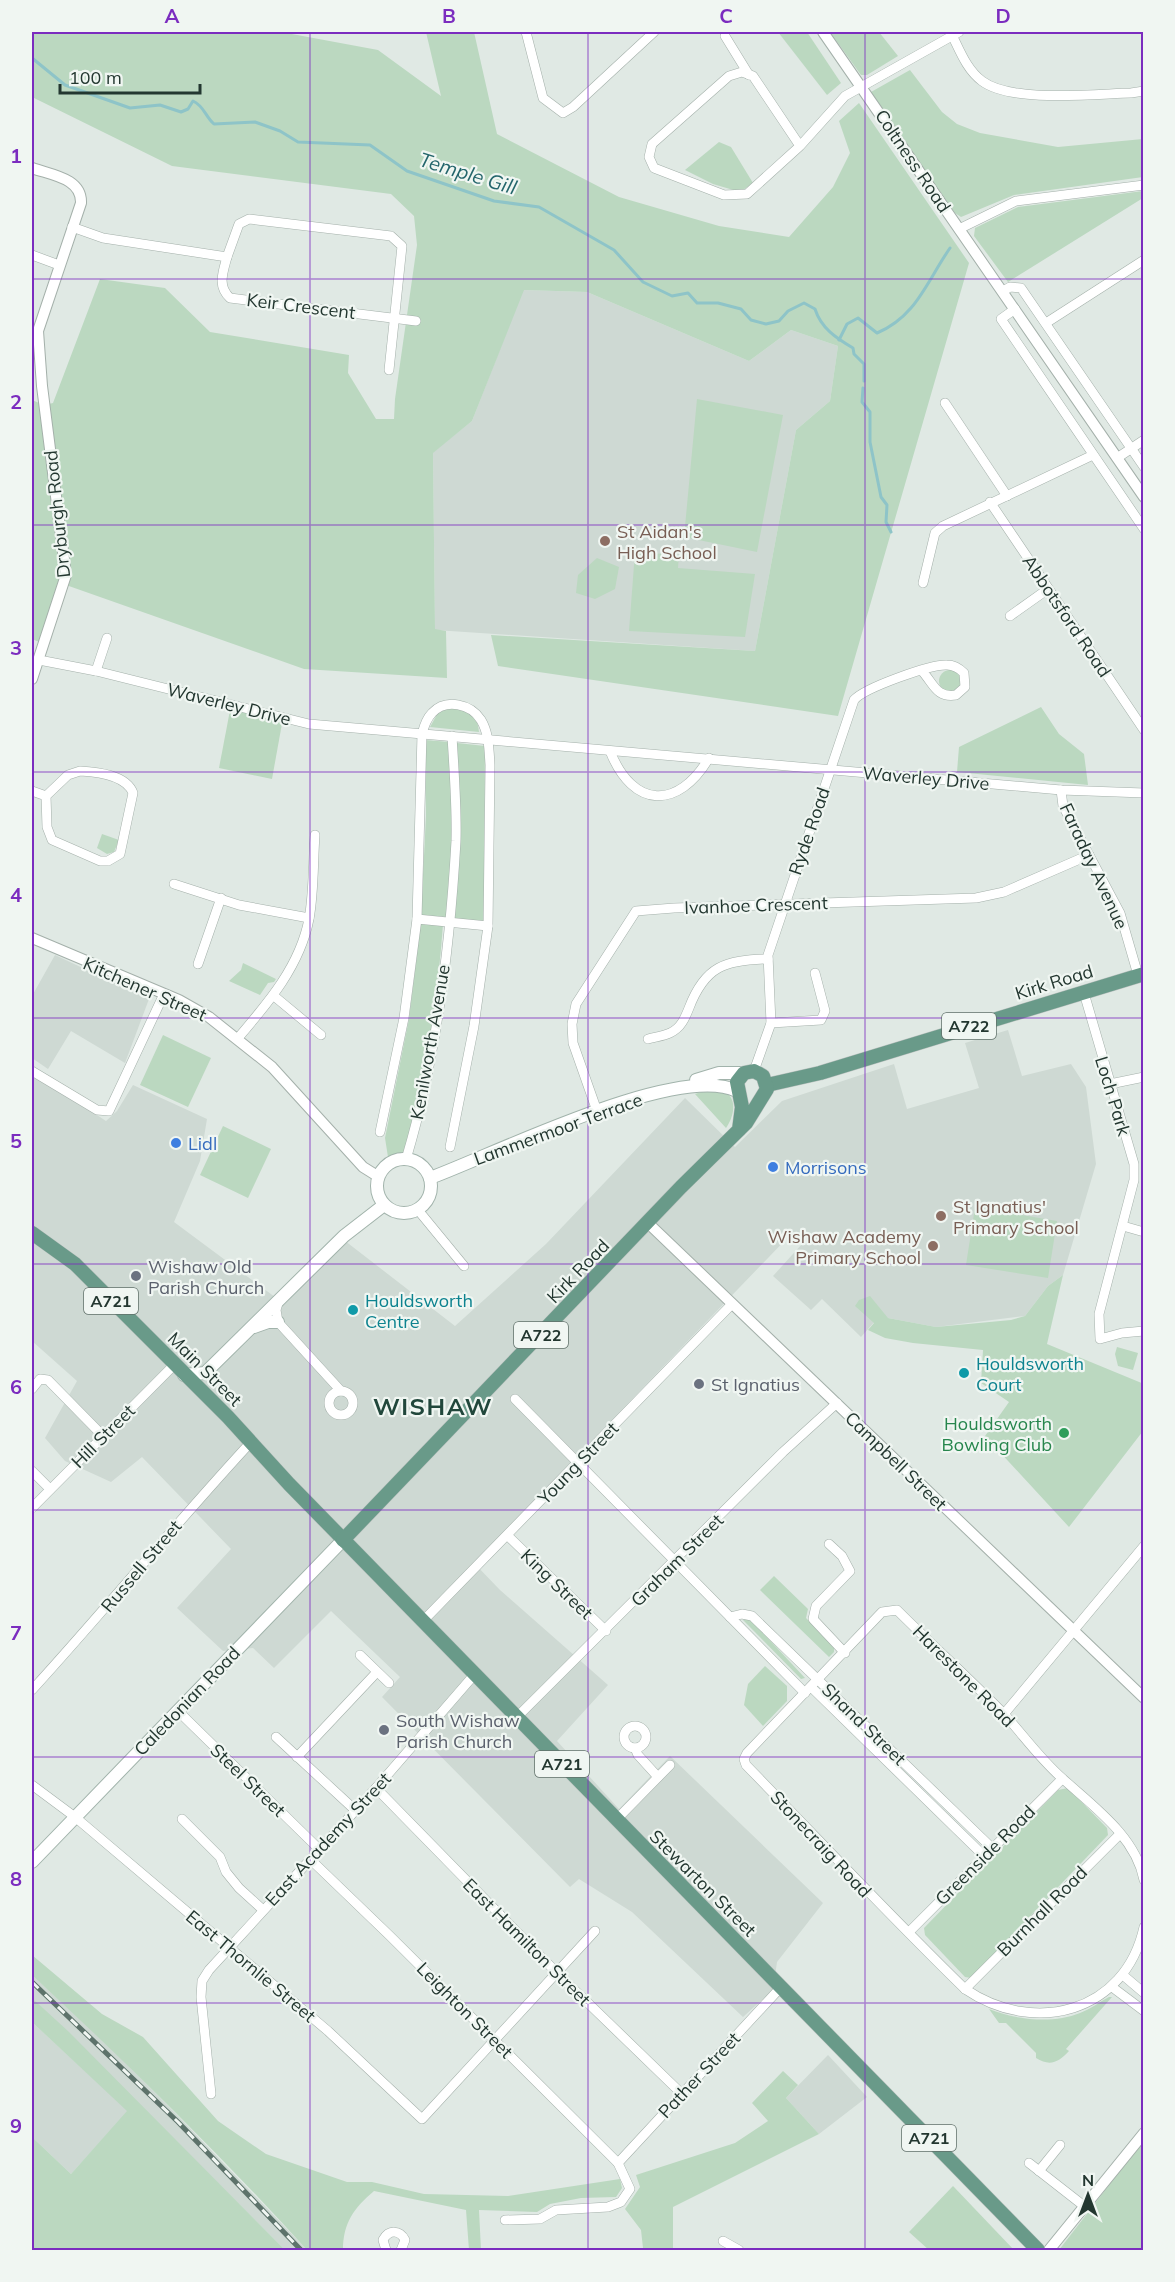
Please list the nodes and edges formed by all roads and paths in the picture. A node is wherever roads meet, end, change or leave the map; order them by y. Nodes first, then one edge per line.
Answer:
1 (526, 32) edge
2 (654, 32) edge
3 (823, 32) edge
4 (956, 33) edge
5 (725, 36) dead end
6 (749, 75) junction
7 (861, 85) junction
8 (1143, 91) edge
9 (800, 146) junction
10 (32, 168) edge
11 (1143, 185) edge
12 (72, 227) junction
13 (959, 229) junction
14 (32, 255) edge
15 (227, 257) junction
16 (1143, 260) edge
17 (59, 264) junction
18 (1003, 291) junction
19 (1015, 309) junction
20 (396, 317) junction
21 (416, 321) dead end
22 (1046, 323) junction
23 (35, 343) edge
24 (388, 370) dead end
25 (945, 403) dead end
26 (1143, 440) edge
27 (1131, 448) junction
28 (1093, 455) junction
29 (1117, 458) junction
30 (1143, 467) edge
31 (1007, 496) junction
32 (1143, 497) edge
33 (990, 502) junction
34 (1143, 529) edge
35 (923, 583) dead end
36 (1048, 589) junction
37 (1010, 616) dead end
38 (107, 638) dead end
39 (39, 660) junction
40 (96, 671) junction
41 (922, 671) junction
42 (32, 679) edge
43 (1143, 730) edge
44 (422, 734) junction
45 (453, 736) junction
46 (488, 740) junction
47 (610, 752) junction
48 (709, 758) junction
49 (830, 770) junction
50 (1061, 790) junction
51 (32, 791) edge
52 (1143, 793) edge
53 (46, 796) junction
54 (315, 835) dead end
55 (1089, 855) junction
56 (174, 884) dead end
57 (221, 898) junction
58 (784, 904) junction
59 (309, 918) junction
60 (417, 919) junction
61 (448, 921) junction
62 (488, 926) junction
63 (32, 938) edge
64 (768, 959) junction
65 (198, 964) dead end
66 (815, 973) dead end
67 (1141, 975) edge
68 (1084, 993) junction
69 (164, 994) junction
70 (274, 996) junction
71 (771, 1023) junction
72 (321, 1035) dead end
73 (238, 1038) junction
74 (648, 1039) dead end
75 (32, 1071) edge
76 (749, 1072) junction
77 (1143, 1077) edge
78 (1110, 1084) junction
79 (688, 1086) junction
80 (766, 1091) junction
81 (739, 1094) junction
82 (597, 1111) junction
83 (739, 1130) junction
84 (380, 1132) dead end
85 (450, 1147) dead end
86 (402, 1159) junction
87 (379, 1177) junction
88 (430, 1178) junction
89 (384, 1205) junction
90 (418, 1210) junction
91 (648, 1223) junction
92 (1123, 1226) junction
93 (1143, 1232) edge
94 (32, 1233) edge
95 (464, 1266) dead end
96 (278, 1303) junction
97 (732, 1304) junction
98 (278, 1322) junction
99 (250, 1329) junction
100 (1143, 1331) edge
101 (174, 1365) junction
102 (184, 1376) junction
103 (32, 1389) edge
104 (341, 1391) dead end
105 (515, 1399) dead end
106 (837, 1403) junction
107 (103, 1436) junction
108 (251, 1442) junction
109 (576, 1463) junction
110 (32, 1471) edge
111 (50, 1489) junction
112 (32, 1508) edge
113 (508, 1536) junction
114 (344, 1540) junction
115 (829, 1544) dead end
116 (1143, 1545) edge
117 (676, 1561) junction
118 (730, 1617) junction
119 (423, 1621) junction
120 (1072, 1630) junction
121 (606, 1631) junction
122 (845, 1653) junction
123 (360, 1656) dead end
124 (376, 1672) junction
125 (474, 1675) junction
126 (819, 1679) junction
127 (389, 1683) dead end
128 (32, 1690) edge
129 (808, 1690) junction
130 (1143, 1698) edge
131 (177, 1710) junction
132 (1004, 1714) junction
133 (517, 1718) junction
134 (276, 1737) dead end
135 (636, 1748) dead end
136 (297, 1757) junction
137 (670, 1765) dead end
138 (658, 1776) junction
139 (1062, 1779) junction
140 (32, 1785) edge
141 (375, 1788) junction
142 (355, 1810) junction
143 (75, 1817) junction
144 (182, 1819) dead end
145 (616, 1820) junction
146 (1120, 1833) junction
147 (992, 1848) junction
148 (319, 1849) junction
149 (984, 1856) junction
150 (310, 1859) junction
151 (32, 1862) edge
152 (1143, 1880) edge
153 (262, 1909) junction
154 (1143, 1927) edge
155 (595, 1931) dead end
156 (909, 1932) junction
157 (228, 1948) junction
158 (557, 1973) junction
159 (1124, 1976) junction
160 (782, 1986) junction
161 (1112, 1987) junction
162 (965, 1989) junction
163 (1143, 1993) edge
164 (1143, 2010) edge
165 (495, 2041) junction
166 (681, 2093) junction
167 (211, 2094) dead end
168 (1143, 2133) edge
169 (1060, 2145) dead end
170 (618, 2163) junction
171 (1029, 2163) dead end
172 (1039, 2171) junction
173 (1084, 2206) junction
174 (505, 2220) dead end
175 (723, 2241) dead end
176 (386, 2250) edge
177 (401, 2250) edge
178 (739, 2250) edge
179 (1038, 2250) edge
180 (1049, 2250) edge

1 - 2 street
3 - 7 street, Coltness Road
4 - 7 street
4 - 8 street
5 - 6 street
6 - 9 street
6 - 9 street
7 - 9 street
7 - 13 street, Coltness Road
10 - 12 street, Dryburgh Road
11 - 13 street
12 - 15 street
12 - 17 street, Dryburgh Road
13 - 18 street, Coltness Road
14 - 17 street
15 - 20 street, Keir Crescent
15 - 20 street
16 - 22 street
17 - 23 street, Dryburgh Road
18 - 19 street, Coltness Road
18 - 22 street
19 - 28 street
19 - 29 street, Coltness Road
20 - 21 street, Keir Crescent
20 - 24 street
22 - 27 street
23 - 39 street, Dryburgh Road
25 - 31 street
26 - 27 street
27 - 29 street
27 - 30 street
28 - 31 street
28 - 34 street
29 - 32 street, Coltness Road
31 - 33 street
33 - 35 street
33 - 36 street, Abbotsford Road
36 - 37 street
36 - 43 street, Abbotsford Road
38 - 40 street
39 - 40 street, Waverley Drive
39 - 42 street, Dryburgh Road
40 - 44 street, Waverley Drive
41 - 41 street, Ryde Road
41 - 49 street, Ryde Road
44 - 45 street, Waverley Drive
44 - 46 street
44 - 60 street, Kenilworth Avenue
45 - 46 street, Waverley Drive
45 - 61 street, Kenilworth Avenue
46 - 47 street, Waverley Drive
46 - 62 street
47 - 48 street, Waverley Drive
47 - 48 street
48 - 49 street, Waverley Drive
49 - 50 street, Waverley Drive
49 - 58 street, Ryde Road
50 - 52 street, Waverley Drive
50 - 55 street, Faraday Avenue
51 - 53 street
53 - 53 street
54 - 59 street
55 - 58 street, Ivanhoe Crescent
55 - 67 street, Faraday Avenue
56 - 57 street
57 - 59 street
57 - 65 street
58 - 64 street, Ryde Road
58 - 82 street, Ivanhoe Crescent
59 - 70 street
60 - 61 street
60 - 84 street, Kenilworth Avenue
61 - 62 street
61 - 86 street, Kenilworth Avenue
62 - 85 street
63 - 69 street, Kitchener Street
64 - 71 street, Ryde Road
64 - 74 street
66 - 71 street
67 - 68 main road, Kirk Road / A722
68 - 78 street, Loch Park
68 - 80 main road, Kirk Road / A722
69 - 73 street, Kitchener Street
69 - 75 street
70 - 72 street
70 - 73 street
71 - 76 street, Ryde Road
73 - 87 street, Kitchener Street
76 - 79 main road, Lammermoor Terrace
76 - 80 main road
76 - 81 main road
77 - 78 street
78 - 92 street, Loch Park
79 - 81 main road, Lammermoor Terrace
79 - 82 main road, Lammermoor Terrace
80 - 81 main road, Kirk Road / A722
80 - 83 main road, Kirk Road / A722
81 - 83 main road
82 - 88 main road, Lammermoor Terrace
83 - 91 main road, Kirk Road / A722
86 - 87 main road
86 - 88 main road
87 - 89 main road
88 - 90 main road
89 - 90 main road
89 - 96 main road
90 - 95 street
91 - 97 street, Campbell Street
91 - 114 main road, Kirk Road / A722
92 - 93 street
92 - 100 street, Loch Park
94 - 101 main road, Main Street / A721
96 - 98 street
96 - 99 main road
97 - 106 street, Campbell Street
97 - 109 street, Young Street
98 - 99 main road
98 - 104 street
99 - 102 main road
101 - 102 main road, Main Street / A721
101 - 107 street, Hill Street
102 - 108 main road, Main Street / A721
103 - 107 street
105 - 109 street, Shand Street
106 - 117 street, Graham Street
106 - 120 street, Campbell Street
107 - 111 street, Hill Street
108 - 114 main road, Main Street / A721
108 - 128 street, Russell Street
109 - 113 street, Young Street
109 - 117 street, Shand Street
110 - 111 street
111 - 112 street, Hill Street
113 - 119 street, Young Street
113 - 121 street, King Street
114 - 119 main road, Stewarton Street / A721
114 - 131 main road, Caledonian Road
115 - 122 street
116 - 120 street
117 - 118 street, Shand Street
117 - 121 street, Graham Street
118 - 126 street, Shand Street
118 - 129 street, Shand Street
119 - 125 main road, Stewarton Street / A721
120 - 130 street, Campbell Street
120 - 132 street
121 - 133 street, Graham Street
122 - 126 street, Harestone Road
122 - 132 street, Harestone Road
123 - 124 street
124 - 127 street
124 - 136 street
125 - 133 main road, Stewarton Street / A721
125 - 141 street, East Academy Street
126 - 129 street, Harestone Road
126 - 147 street, Shand Street
129 - 149 street, Shand Street
129 - 156 street, Stonecraig Road
131 - 143 main road, Caledonian Road
131 - 148 street, Steel Street
132 - 139 street, Harestone Road
133 - 145 main road, Stewarton Street / A721
134 - 136 street
135 - 138 street
136 - 142 street
137 - 138 street
138 - 145 street
139 - 146 street, Harestone Road
139 - 147 street, Greenside Road
140 - 143 street, East Thornlie Street
141 - 142 street, East Academy Street
141 - 158 street, East Hamilton Street
142 - 148 street, East Academy Street
143 - 151 main road, Caledonian Road
143 - 157 street, East Thornlie Street
144 - 153 street
145 - 160 main road, Stewarton Street / A721
146 - 152 street, Harestone Road
146 - 162 street, Burnhall Road
147 - 149 street, Greenside Road
148 - 150 street, East Academy Street
149 - 156 street, Greenside Road
150 - 153 street, East Academy Street
150 - 165 street, Leighton Street
153 - 157 street, East Academy Street
154 - 159 street
155 - 158 street
156 - 162 street, Stonecraig Road
157 - 165 street, East Thornlie Street
157 - 167 street, East Academy Street
158 - 165 street
158 - 166 street, East Hamilton Street
159 - 161 street, Stonecraig Road
159 - 163 street
160 - 166 street, Pather Street
160 - 179 main road, Stewarton Street / A721
161 - 162 street, Stonecraig Road
161 - 164 street
165 - 170 street, Leighton Street
166 - 170 street, Pather Street
168 - 173 street
169 - 172 street
170 - 174 street
171 - 172 street
172 - 173 street
173 - 180 street
175 - 178 street
176 - 177 street

